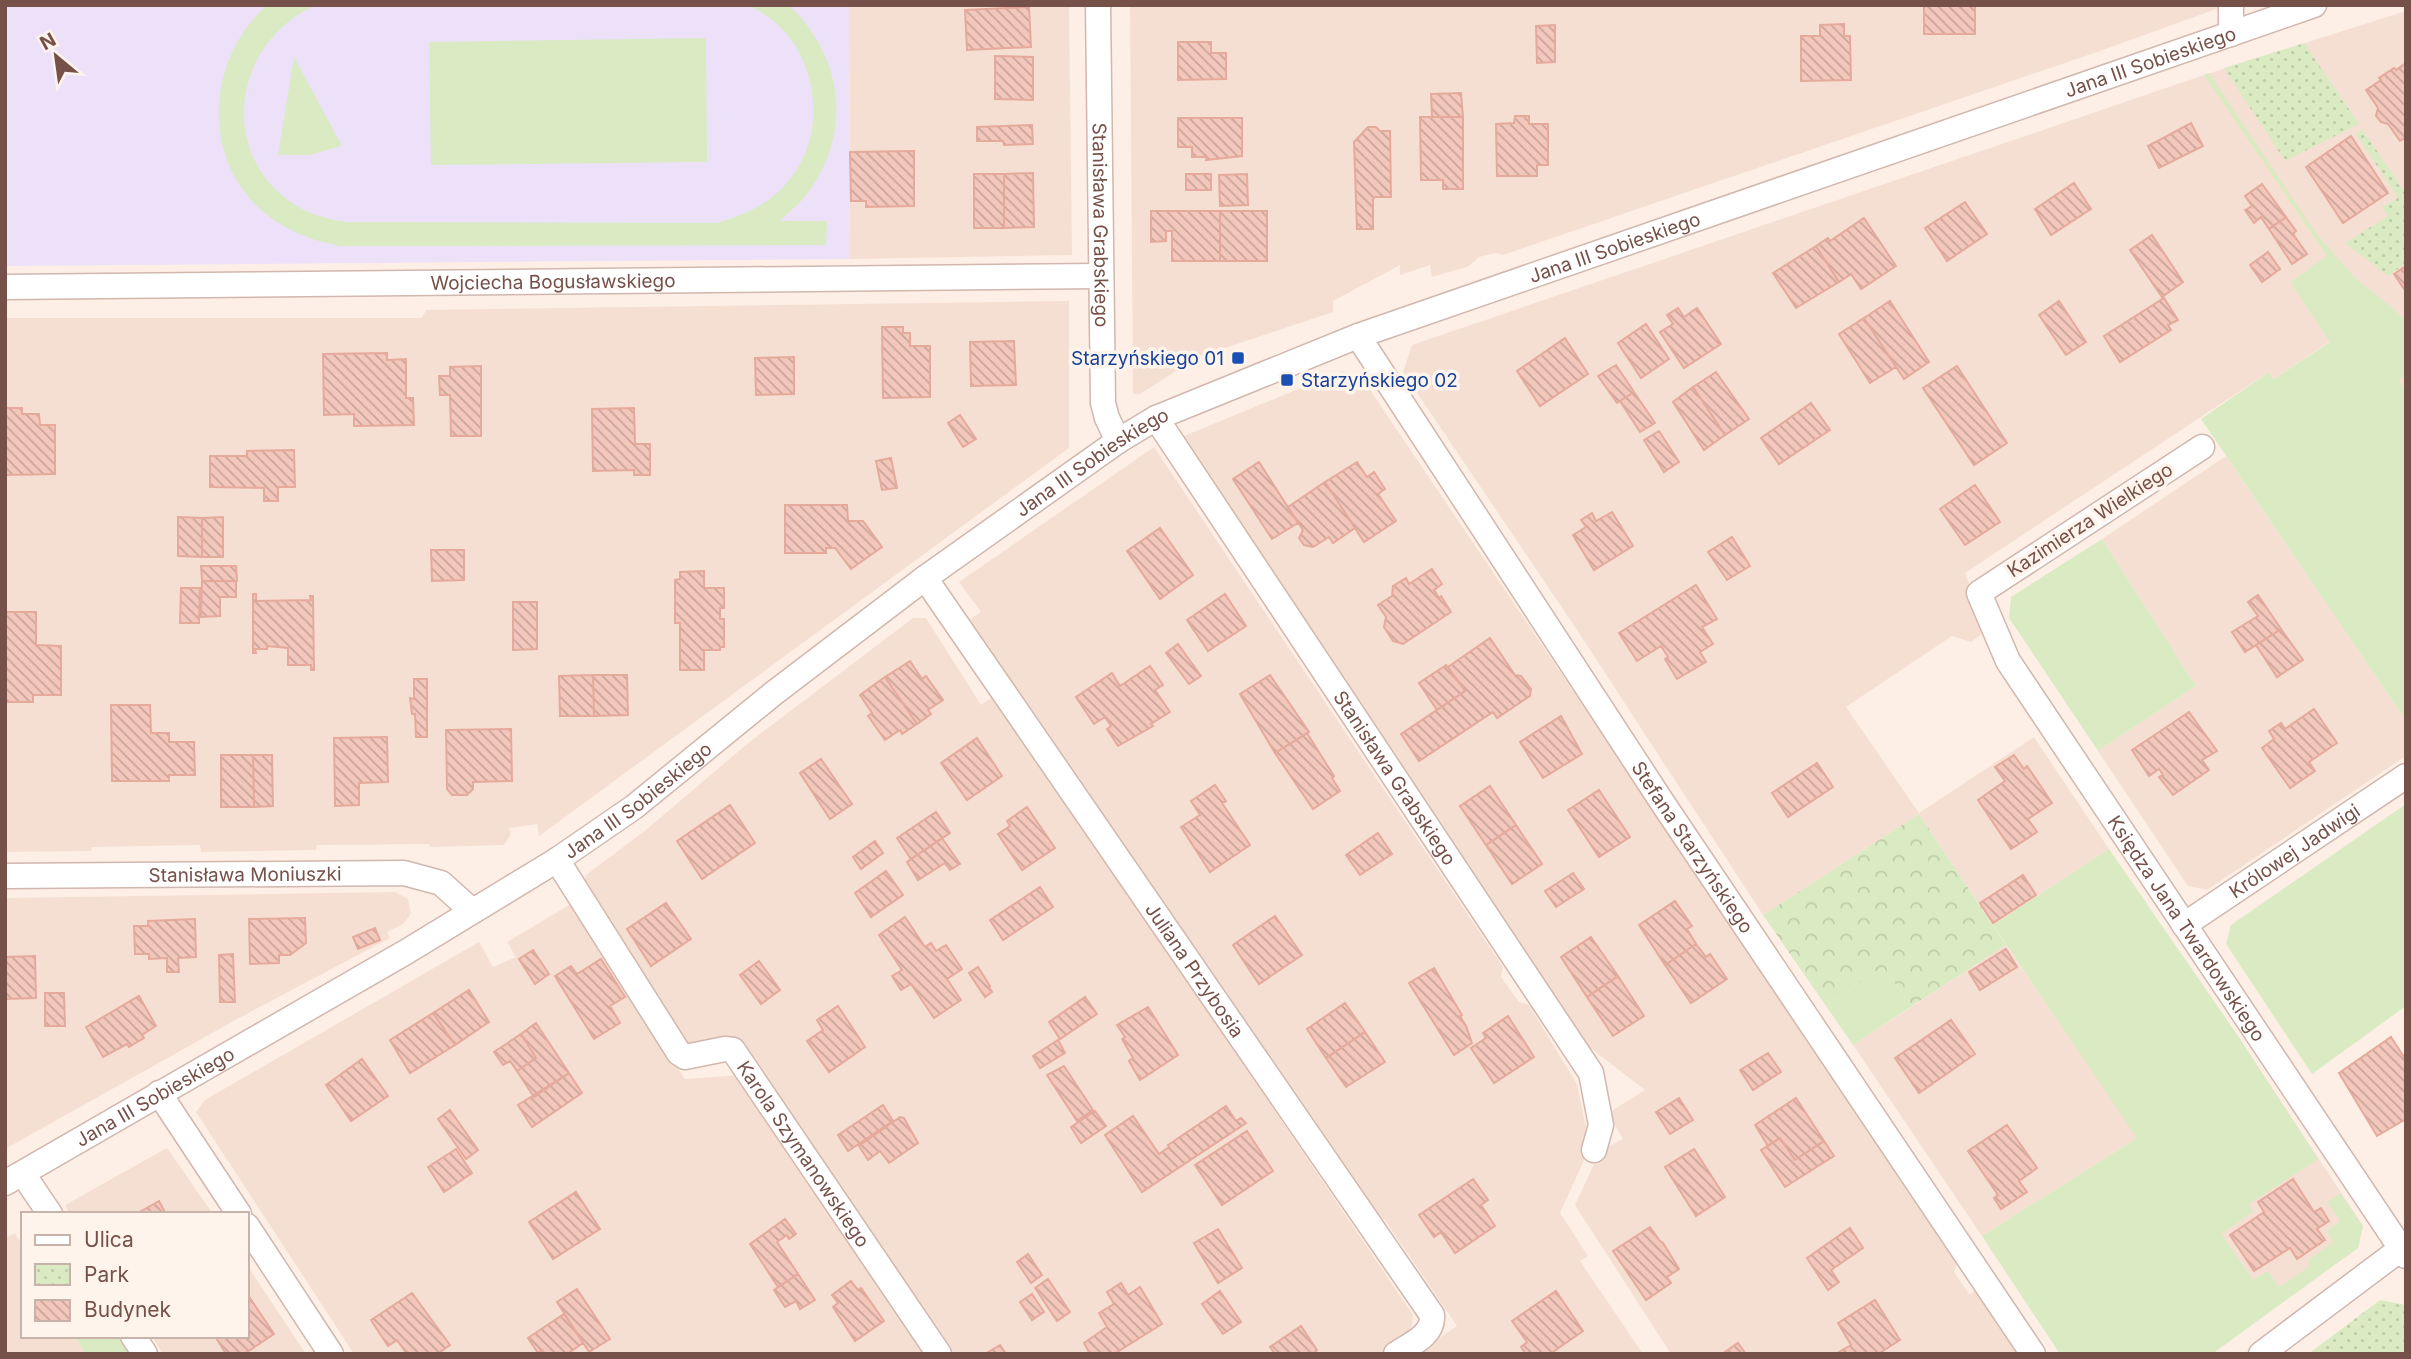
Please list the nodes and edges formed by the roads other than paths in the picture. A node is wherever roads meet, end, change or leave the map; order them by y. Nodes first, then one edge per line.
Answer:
1 (1098, 5) edge
2 (2231, 5) edge
3 (2315, 5) edge
4 (2231, 34) junction
5 (1100, 276) junction
6 (5, 286) edge
7 (1358, 336) junction
8 (1156, 418) junction
9 (1118, 442) junction
10 (2202, 447) dead end
11 (925, 578) junction
12 (1979, 593) joint
13 (2406, 776) edge
14 (557, 860) junction
15 (5, 876) edge
16 (471, 910) junction
17 (2183, 925) junction
18 (159, 1093) junction
19 (1594, 1150) dead end
20 (14, 1178) edge
21 (48, 1212) edge
22 (238, 1212) edge
23 (248, 1228) edge
24 (2404, 1250) edge
25 (134, 1338) edge
26 (145, 1354) edge
27 (331, 1354) edge
28 (939, 1354) edge
29 (1396, 1354) edge
30 (2033, 1354) edge
31 (2262, 1354) edge

1 - 5 street, Stanisława Grabskiego
2 - 4 street
3 - 4 street, Jana III Sobieskiego
4 - 7 street, Jana III Sobieskiego
5 - 6 street, Wojciecha Bogusławskiego
5 - 9 street, Stanisława Grabskiego
7 - 8 street, Jana III Sobieskiego
7 - 30 street, Stefana Starzyńskiego
8 - 9 street, Jana III Sobieskiego
8 - 19 street, Stanisława Grabskiego
9 - 11 street, Jana III Sobieskiego
10 - 12 street, Kazimierza Wielkiego
11 - 14 street, Jana III Sobieskiego
11 - 29 street, Juliana Przybosia
12 - 17 street, Księdza Jana Twardowskiego
13 - 17 street, Królowej Jadwigi
14 - 16 street, Jana III Sobieskiego
14 - 28 street, Karola Szymanowskiego
15 - 16 street, Stanisława Moniuszki
16 - 18 street, Jana III Sobieskiego
17 - 24 street, Księdza Jana Twardowskiego
18 - 20 street, Jana III Sobieskiego
18 - 22 street
20 - 21 street
23 - 27 street
24 - 31 street
25 - 26 street

